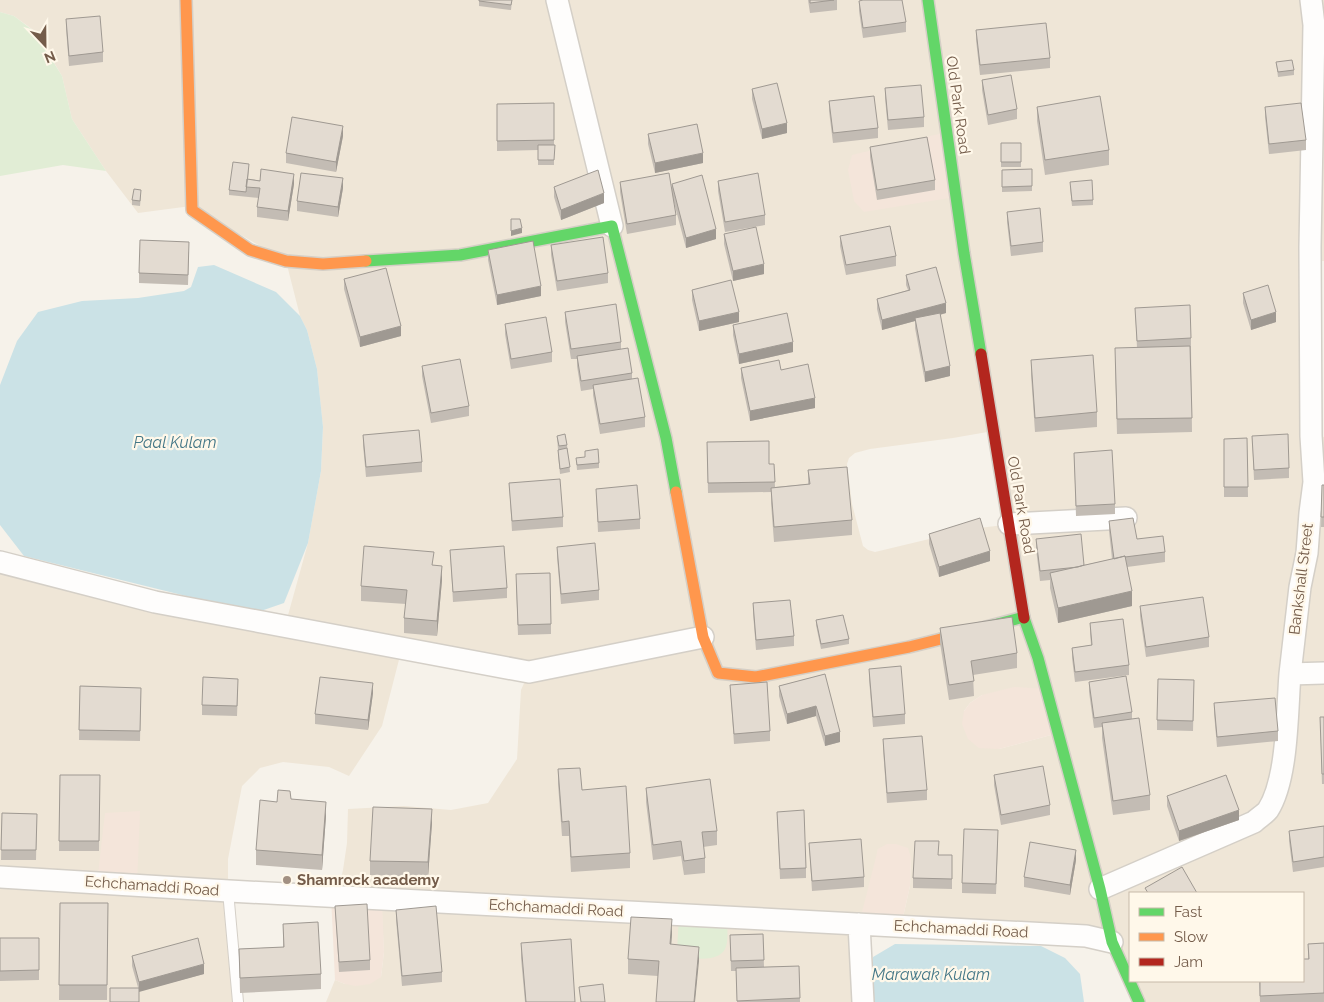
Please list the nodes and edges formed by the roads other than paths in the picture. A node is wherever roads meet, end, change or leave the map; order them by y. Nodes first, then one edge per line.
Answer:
1 (186, 0) edge
2 (556, 0) edge
3 (928, 0) edge
4 (1311, 0) edge
5 (612, 226) junction
6 (1126, 518) edge
7 (1009, 524) junction
8 (0, 562) edge
9 (1024, 617) junction
10 (703, 637) junction
11 (1324, 673) edge
12 (1290, 674) junction
13 (0, 877) edge
14 (1100, 889) junction
15 (228, 891) junction
16 (860, 924) junction
17 (1112, 942) junction
18 (1129, 980) edge
19 (1130, 982) edge
20 (238, 1002) edge
21 (863, 1002) edge
22 (1139, 1002) edge

1 - 5 street
2 - 5 street
3 - 7 street, Old Park Road
4 - 12 street, Bankshall Street
5 - 10 street
6 - 7 street
7 - 9 street, Old Park Road
8 - 10 street
9 - 10 street
9 - 14 street, Old Park Road
11 - 12 street
12 - 14 street, Bankshall Street
13 - 15 street, Echchamaddi Road
14 - 17 street, Old Park Road
15 - 16 street, Echchamaddi Road
15 - 20 lane
16 - 17 street, Echchamaddi Road
16 - 21 street
17 - 18 street, Old Park Road
19 - 22 street, Old Park Road

